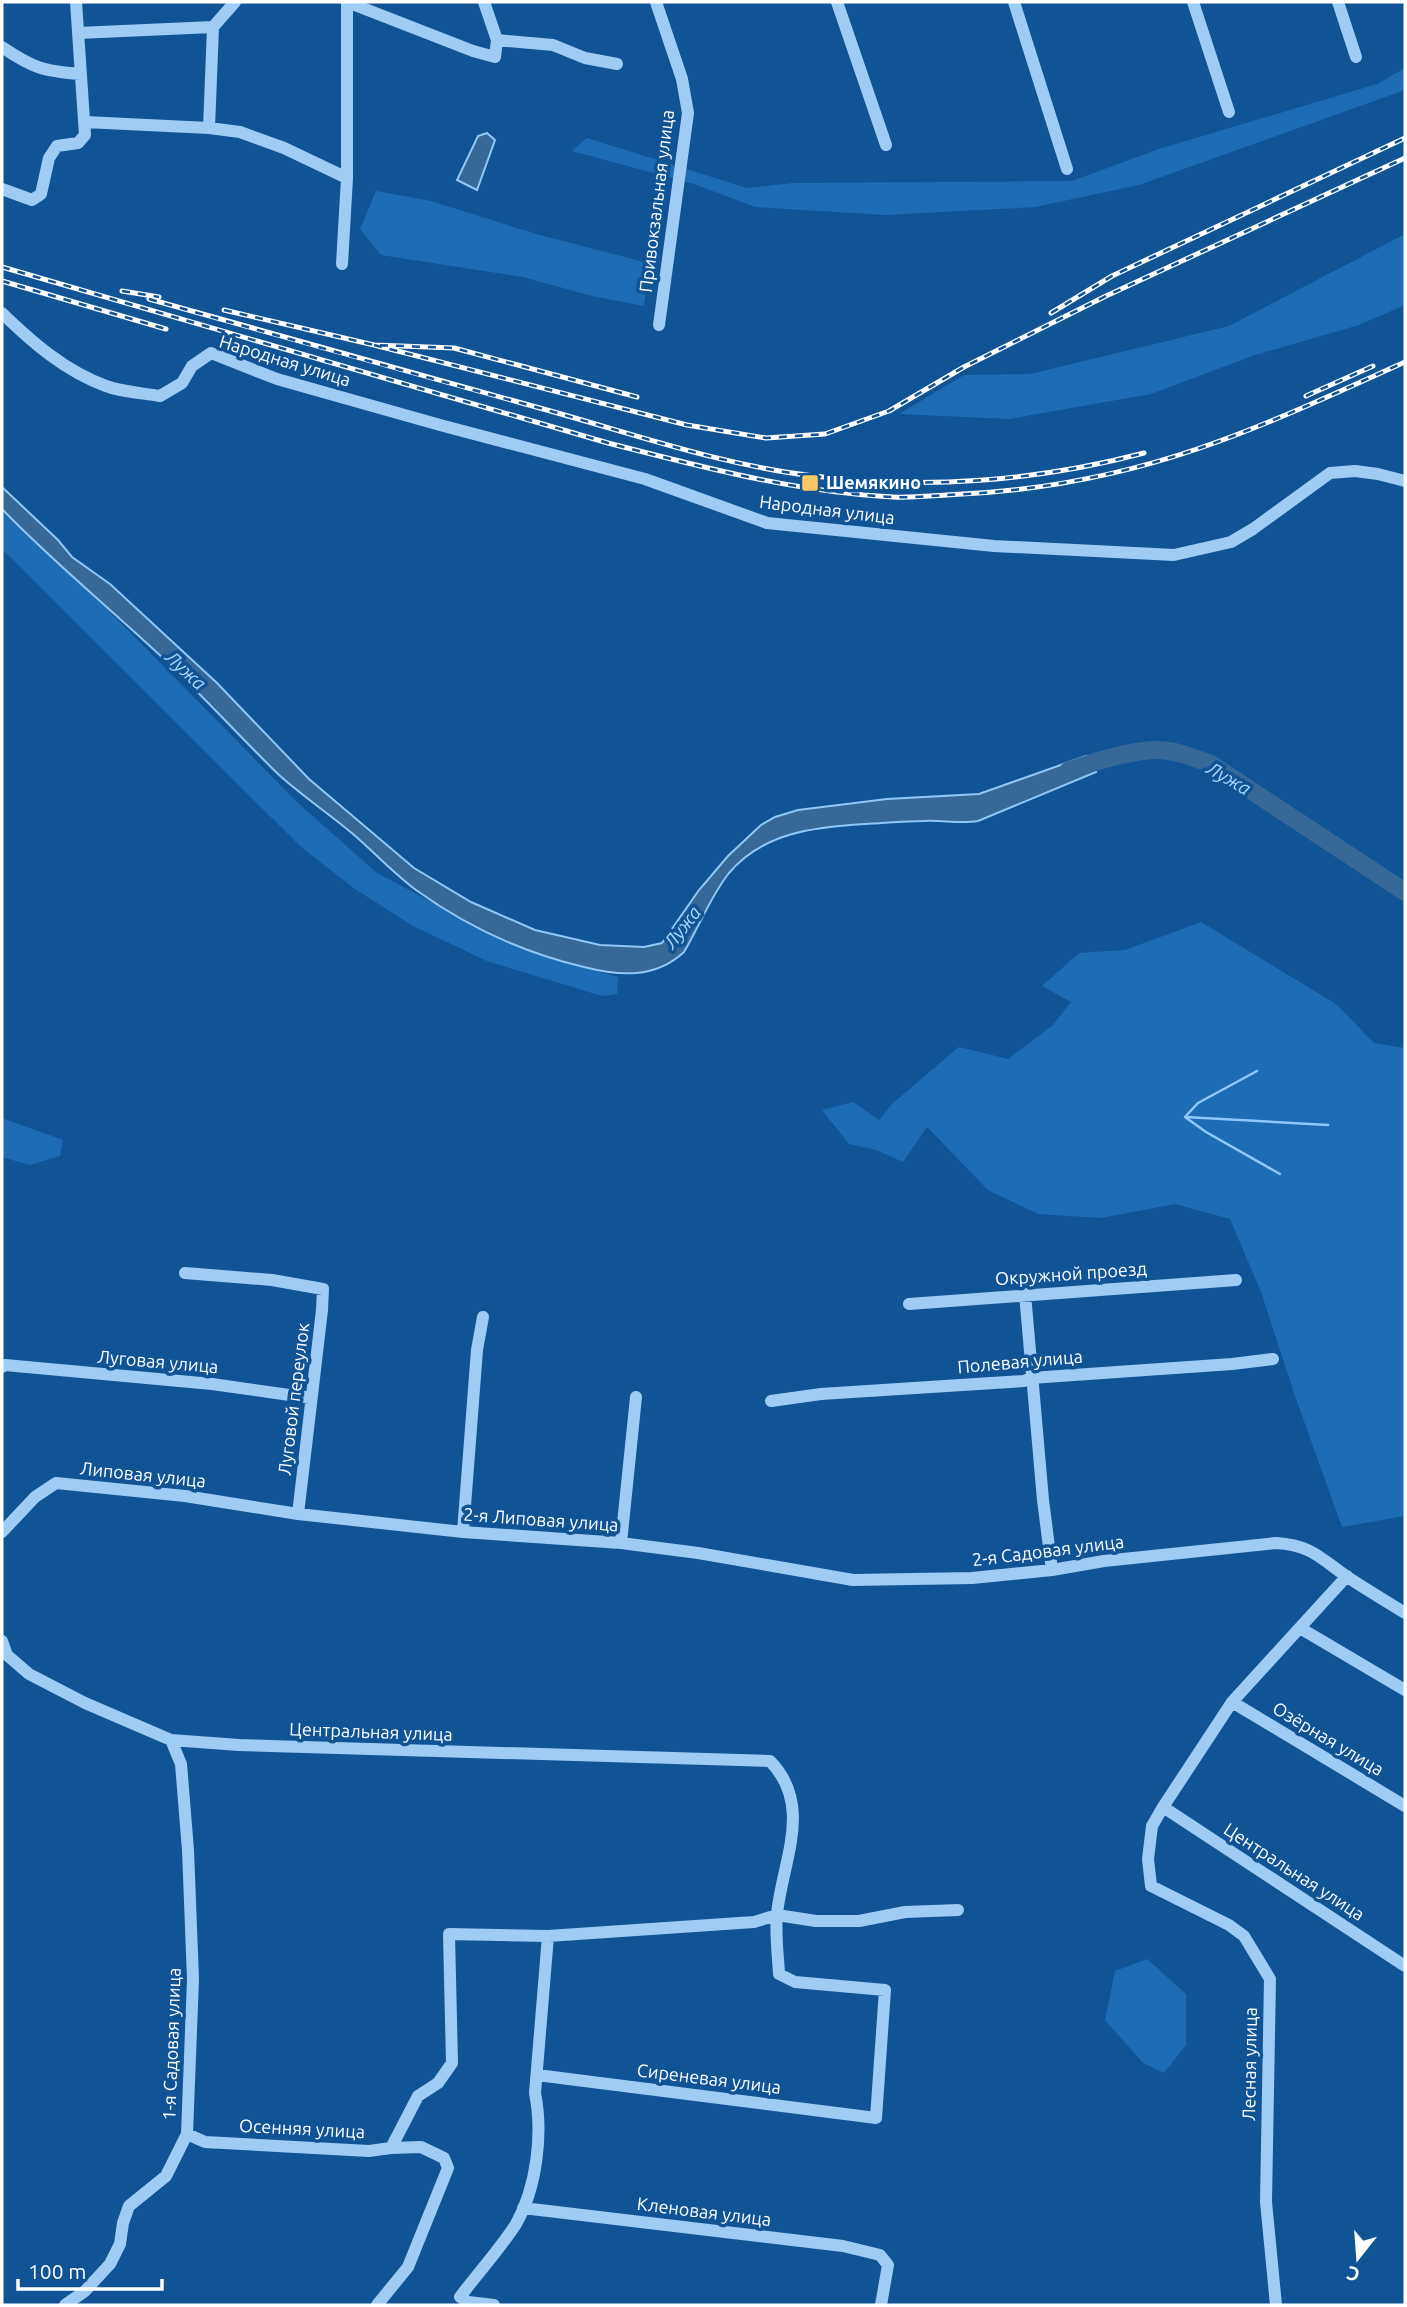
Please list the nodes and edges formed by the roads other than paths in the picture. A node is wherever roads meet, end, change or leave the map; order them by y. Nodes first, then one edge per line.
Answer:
1 (76, 2) edge
2 (235, 2) edge
3 (347, 2) edge
4 (484, 2) edge
5 (656, 2) edge
6 (837, 2) edge
7 (1014, 2) edge
8 (1193, 2) edge
9 (1338, 2) edge
10 (213, 27) junction
11 (78, 33) junction
12 (497, 40) junction
13 (2, 47) edge
14 (1356, 57) dead end
15 (617, 64) dead end
16 (80, 74) junction
17 (1229, 112) dead end
18 (85, 122) junction
19 (209, 128) junction
20 (886, 145) dead end
21 (1067, 169) dead end
22 (347, 178) junction
23 (2, 189) edge
24 (342, 264) dead end
25 (2, 313) edge
26 (659, 325) dead end
27 (1405, 481) edge
28 (184, 1273) dead end
29 (1236, 1280) dead end
30 (1025, 1294) junction
31 (909, 1304) dead end
32 (483, 1317) dead end
33 (1273, 1359) dead end
34 (2, 1367) edge
35 (1031, 1378) junction
36 (636, 1397) dead end
37 (311, 1398) junction
38 (771, 1401) dead end
39 (298, 1514) junction
40 (2, 1532) edge
41 (463, 1532) junction
42 (621, 1543) junction
43 (780, 1567) joint
44 (1052, 1570) junction
45 (1347, 1576) junction
46 (1405, 1613) edge
47 (1300, 1628) junction
48 (2, 1641) edge
49 (1405, 1690) edge
50 (1232, 1702) junction
51 (171, 1740) junction
52 (1405, 1806) edge
53 (1163, 1807) junction
54 (958, 1910) dead end
55 (777, 1915) junction
56 (548, 1936) junction
57 (1405, 1966) edge
58 (537, 2075) junction
59 (187, 2134) junction
60 (391, 2148) junction
61 (523, 2208) junction
62 (65, 2305) edge
63 (377, 2305) edge
64 (494, 2305) edge
65 (881, 2305) edge
66 (1276, 2305) edge

1 - 11 street
2 - 10 street
3 - 12 street
3 - 22 street
4 - 12 street
5 - 26 street, Привокзальная улица
6 - 20 street
7 - 21 street
8 - 17 street
9 - 14 street
10 - 11 street
10 - 19 street
11 - 16 street
12 - 15 street
13 - 16 street
16 - 18 street
18 - 19 street
18 - 23 street
19 - 22 street
22 - 24 street
25 - 27 street, Народная улица
28 - 37 street, Луговой переулок
29 - 30 street, Окружной проезд
30 - 31 street, Окружной проезд
30 - 35 street
32 - 41 street
33 - 35 street, Полевая улица
34 - 37 street, Луговая улица
35 - 38 street, Полевая улица
35 - 44 street
36 - 42 street
37 - 39 street, Луговой переулок
39 - 40 street, Липовая улица
39 - 41 street, 2-я Липовая улица
41 - 42 street, 2-я Липовая улица
42 - 43 street, 2-я Липовая улица
43 - 44 street, 2-я Садовая улица
44 - 45 street, 2-я Садовая улица
45 - 46 street
45 - 47 street
47 - 49 street
47 - 50 street
48 - 51 street, Центральная улица
50 - 52 street, Озёрная улица
50 - 53 street
51 - 55 street, Центральная улица
51 - 59 street, 1-я Садовая улица
53 - 57 street, Центральная улица
53 - 66 street, Лесная улица
54 - 55 street
55 - 56 street
55 - 58 street, Сиреневая улица
56 - 58 street
56 - 60 street
58 - 61 street
59 - 60 street, Осенняя улица
59 - 62 street, 1-я Садовая улица
60 - 63 street, Осенняя улица
61 - 64 street
61 - 65 street, Кленовая улица

